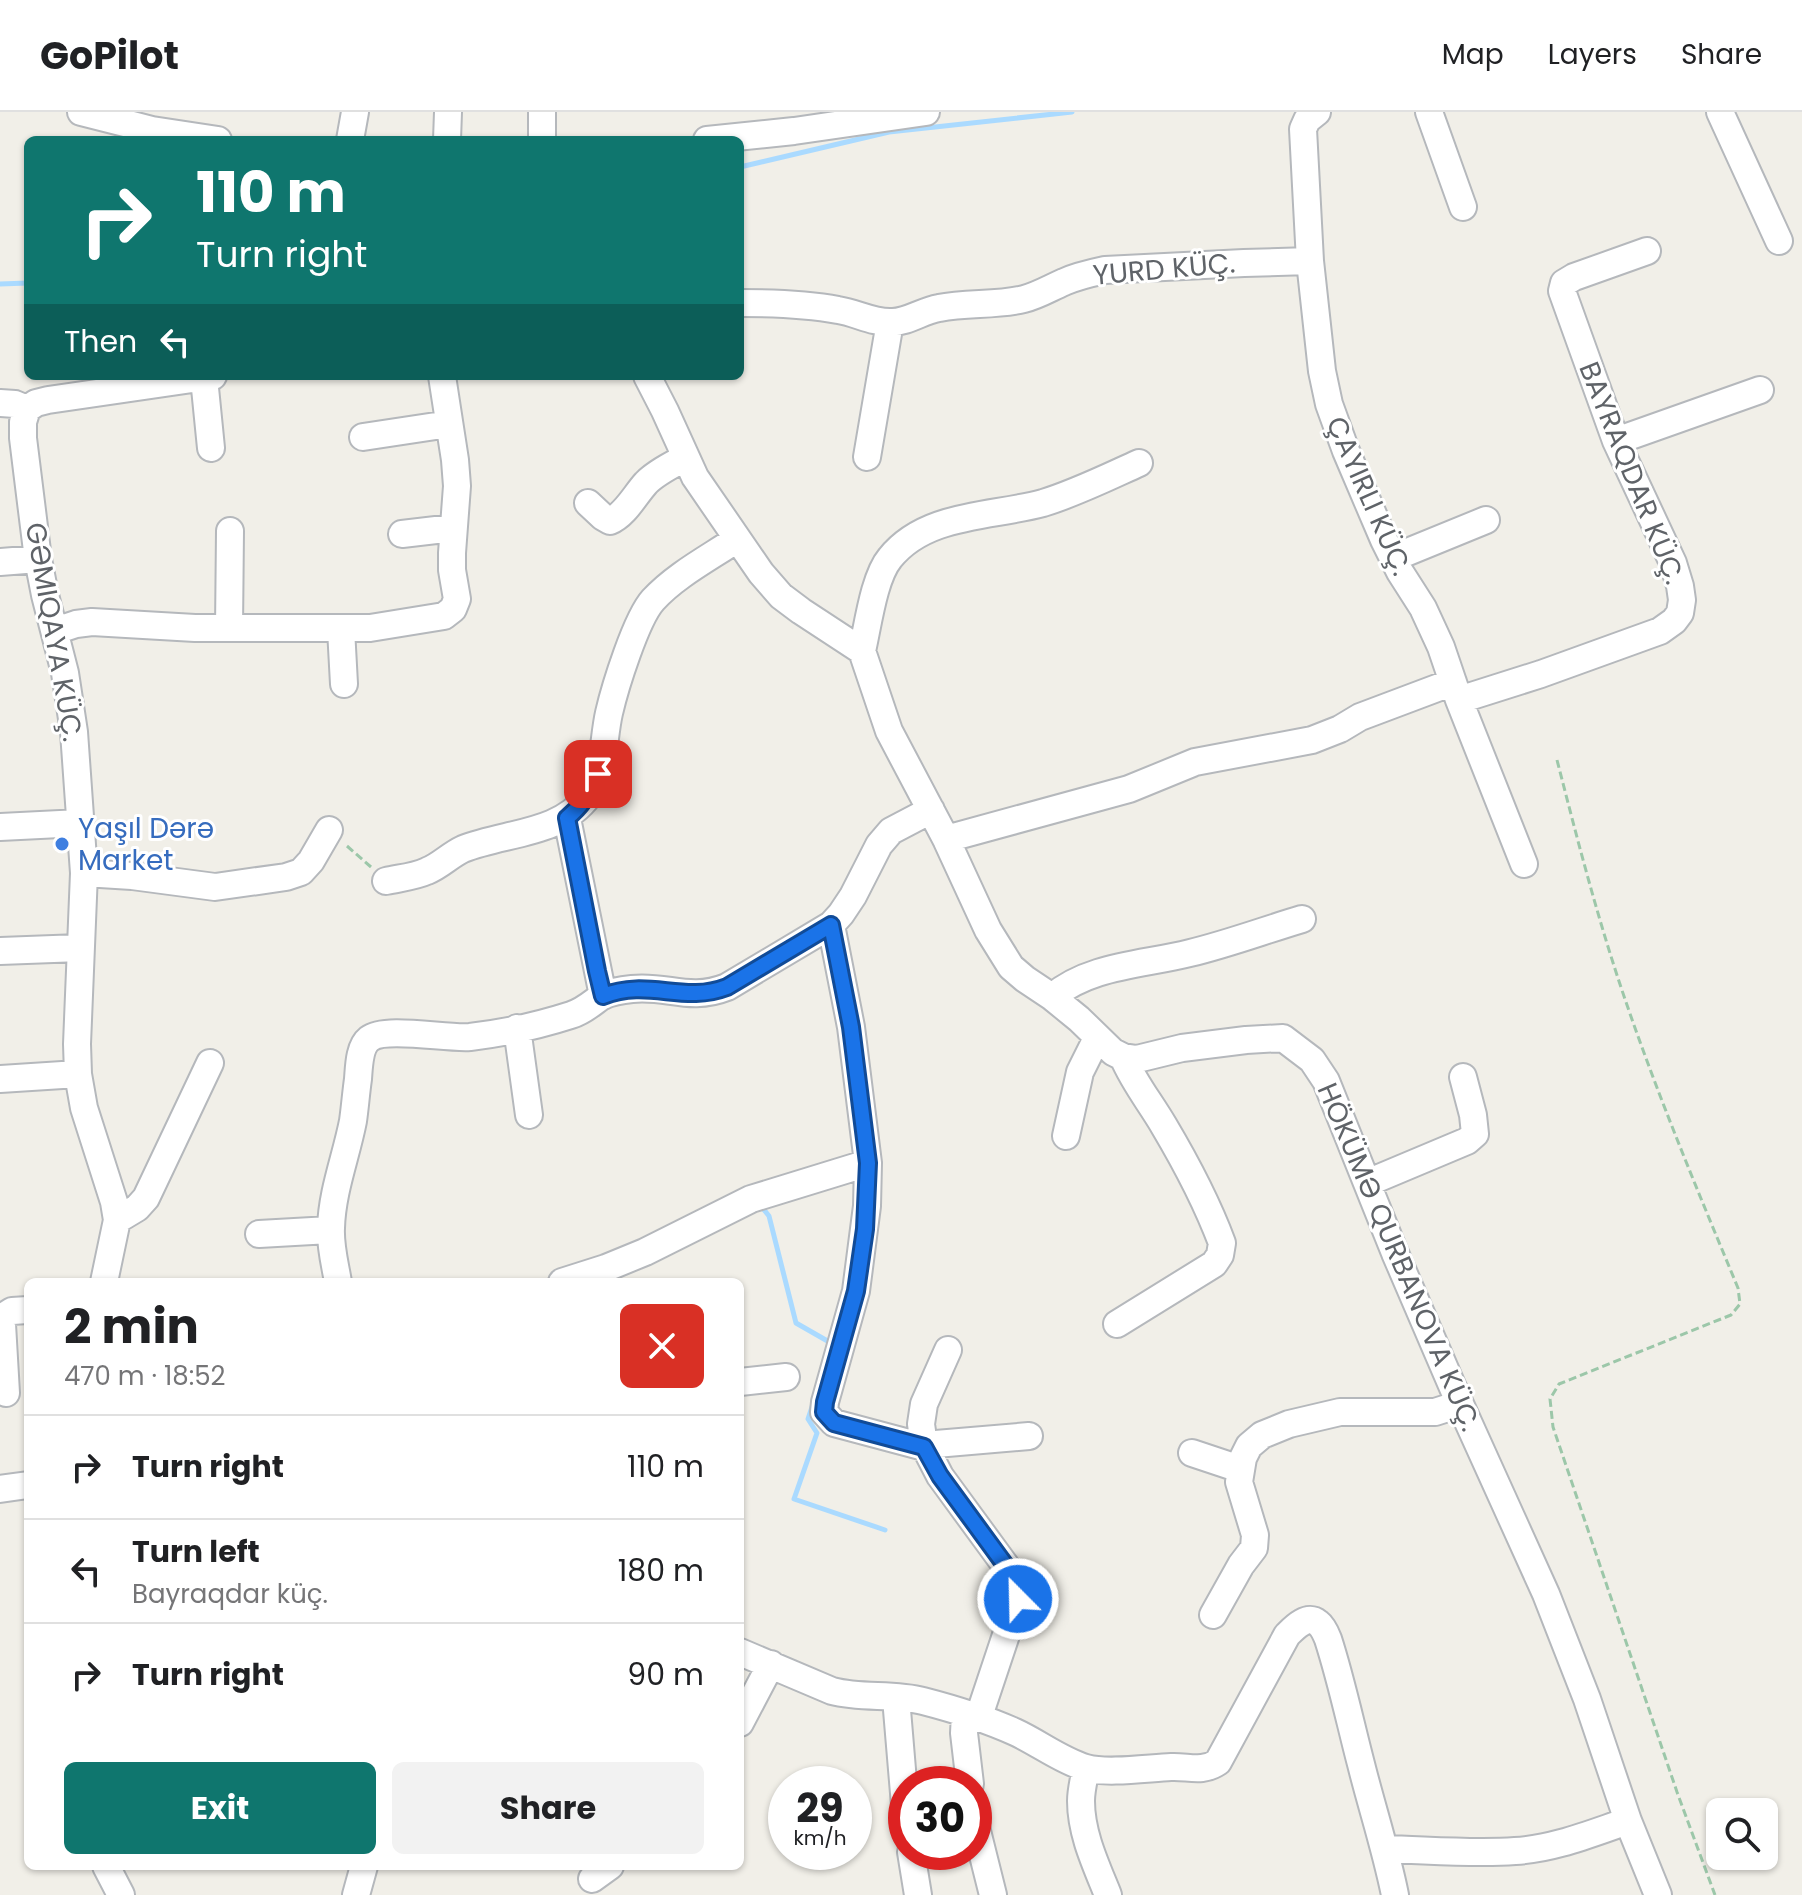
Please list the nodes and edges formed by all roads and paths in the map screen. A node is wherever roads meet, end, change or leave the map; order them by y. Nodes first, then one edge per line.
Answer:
1 (81, 112) edge
2 (355, 112) edge
3 (448, 112) edge
4 (542, 112) edge
5 (926, 112) edge
6 (1317, 112) edge
7 (1429, 112) edge
8 (1720, 112) edge
9 (154, 121) edge
10 (792, 121) edge
11 (110, 130) edge
12 (205, 136) edge
13 (351, 136) edge
14 (447, 136) edge
15 (542, 136) edge
16 (725, 136) edge
17 (1463, 207) dead end
18 (1779, 241) dead end
19 (1647, 251) dead end
20 (1310, 261) junction
21 (744, 303) edge
22 (890, 322) junction
23 (187, 380) edge
24 (208, 380) edge
25 (443, 380) edge
26 (649, 380) edge
27 (1760, 390) dead end
28 (0, 403) edge
29 (27, 409) junction
30 (449, 424) junction
31 (363, 437) dead end
32 (1616, 441) junction
33 (211, 448) dead end
34 (867, 457) dead end
35 (685, 458) junction
36 (1139, 463) dead end
37 (588, 503) dead end
38 (1486, 520) dead end
39 (453, 528) junction
40 (230, 531) dead end
41 (402, 534) dead end
42 (737, 539) junction
43 (1393, 558) junction
44 (38, 559) junction
45 (0, 562) edge
46 (229, 628) junction
47 (341, 629) junction
48 (55, 631) junction
49 (862, 651) junction
50 (344, 684) dead end
51 (1456, 691) junction
52 (1557, 760) dead end
53 (931, 810) junction
54 (567, 818) junction
55 (80, 823) junction
56 (0, 827) edge
57 (329, 830) joint
58 (946, 839) junction
59 (1524, 864) dead end
60 (84, 873) junction
61 (386, 881) joint
62 (1302, 919) dead end
63 (831, 925) junction
64 (80, 948) junction
65 (0, 951) edge
66 (603, 996) junction
67 (1052, 997) junction
68 (517, 1028) junction
69 (1097, 1038) junction
70 (1123, 1057) junction
71 (210, 1063) dead end
72 (78, 1074) junction
73 (1463, 1077) dead end
74 (0, 1079) edge
75 (529, 1115) dead end
76 (1066, 1136) dead end
77 (868, 1163) junction
78 (1367, 1183) junction
79 (117, 1220) junction
80 (330, 1230) junction
81 (259, 1234) dead end
82 (105, 1278) edge
83 (337, 1278) edge
84 (575, 1278) edge
85 (24, 1310) edge
86 (1117, 1324) dead end
87 (948, 1350) dead end
88 (786, 1377) dead end
89 (744, 1382) edge
90 (6, 1393) dead end
91 (1460, 1404) junction
92 (1029, 1436) dead end
93 (924, 1446) junction
94 (1192, 1453) dead end
95 (1240, 1469) junction
96 (24, 1486) edge
97 (0, 1489) edge
98 (1213, 1615) dead end
99 (744, 1654) edge
100 (771, 1664) junction
101 (896, 1698) junction
102 (744, 1715) edge
103 (972, 1716) junction
104 (902, 1766) edge
105 (968, 1766) edge
106 (1086, 1768) junction
107 (1628, 1821) junction
108 (1385, 1849) junction
109 (108, 1870) edge
110 (363, 1870) edge
111 (914, 1870) edge
112 (987, 1870) edge
113 (121, 1895) edge
114 (356, 1895) edge
115 (918, 1895) edge
116 (993, 1895) edge
117 (1108, 1895) edge
118 (1395, 1895) edge
119 (1658, 1895) edge
120 (1715, 1895) edge

1 - 11 street
2 - 13 street
3 - 14 street
4 - 15 street
5 - 10 street
6 - 20 street
7 - 17 street
8 - 18 street
9 - 11 street
9 - 12 street
10 - 16 street
19 - 32 street, BAYRAQDAR KÜÇ.
20 - 22 street, YURD KÜÇ.
20 - 43 street
21 - 22 street, YURD KÜÇ.
22 - 34 street
23 - 29 street
24 - 33 street
25 - 30 street
26 - 35 street
27 - 32 street
28 - 29 street
29 - 44 street, GƏMIQAYA KÜÇ.
30 - 31 street
30 - 39 street
32 - 51 street, BAYRAQDAR KÜÇ.
35 - 37 street
35 - 42 street
36 - 49 street
38 - 43 street
39 - 41 street
39 - 47 street
40 - 46 street
42 - 49 street
42 - 54 street
43 - 51 street
44 - 45 street
44 - 48 street, GƏMIQAYA KÜÇ.
46 - 47 street
46 - 48 street
47 - 50 street
48 - 55 street, GƏMIQAYA KÜÇ.
49 - 53 street
51 - 58 street, BAYRAQDAR KÜÇ.
51 - 59 street
52 - 120 path
53 - 58 street
53 - 63 street
54 - 61 street
54 - 66 street
55 - 56 street
55 - 60 street, GƏMIQAYA KÜÇ.
57 - 60 street
57 - 61 path
58 - 67 street
60 - 64 street, GƏMIQAYA KÜÇ.
62 - 67 street
63 - 66 street
63 - 77 street
64 - 65 street
64 - 72 street, GƏMIQAYA KÜÇ.
66 - 68 street
67 - 69 street
68 - 75 street
68 - 80 street
69 - 70 street
69 - 76 street
70 - 78 street, HÖKÜMƏ QURBANOVA KÜÇ.
70 - 86 street
71 - 79 street
72 - 74 street
72 - 79 street, GƏMIQAYA KÜÇ.
73 - 78 street
77 - 84 street
77 - 93 street
78 - 91 street, HÖKÜMƏ QURBANOVA KÜÇ.
79 - 82 street, GƏMIQAYA KÜÇ.
80 - 81 street
80 - 83 street
85 - 90 street
87 - 93 street
88 - 89 street
91 - 95 street
91 - 107 street, HÖKÜMƏ QURBANOVA KÜÇ.
92 - 93 street
93 - 103 street
94 - 95 street
95 - 98 street
96 - 97 street
99 - 100 street
100 - 101 street
100 - 102 street
101 - 103 street
101 - 104 street
103 - 105 street
103 - 106 street
106 - 108 street
106 - 117 street
107 - 108 street
107 - 119 street, HÖKÜMƏ QURBANOVA KÜÇ.
108 - 118 street
109 - 113 street
110 - 114 street
111 - 115 street
112 - 116 street

